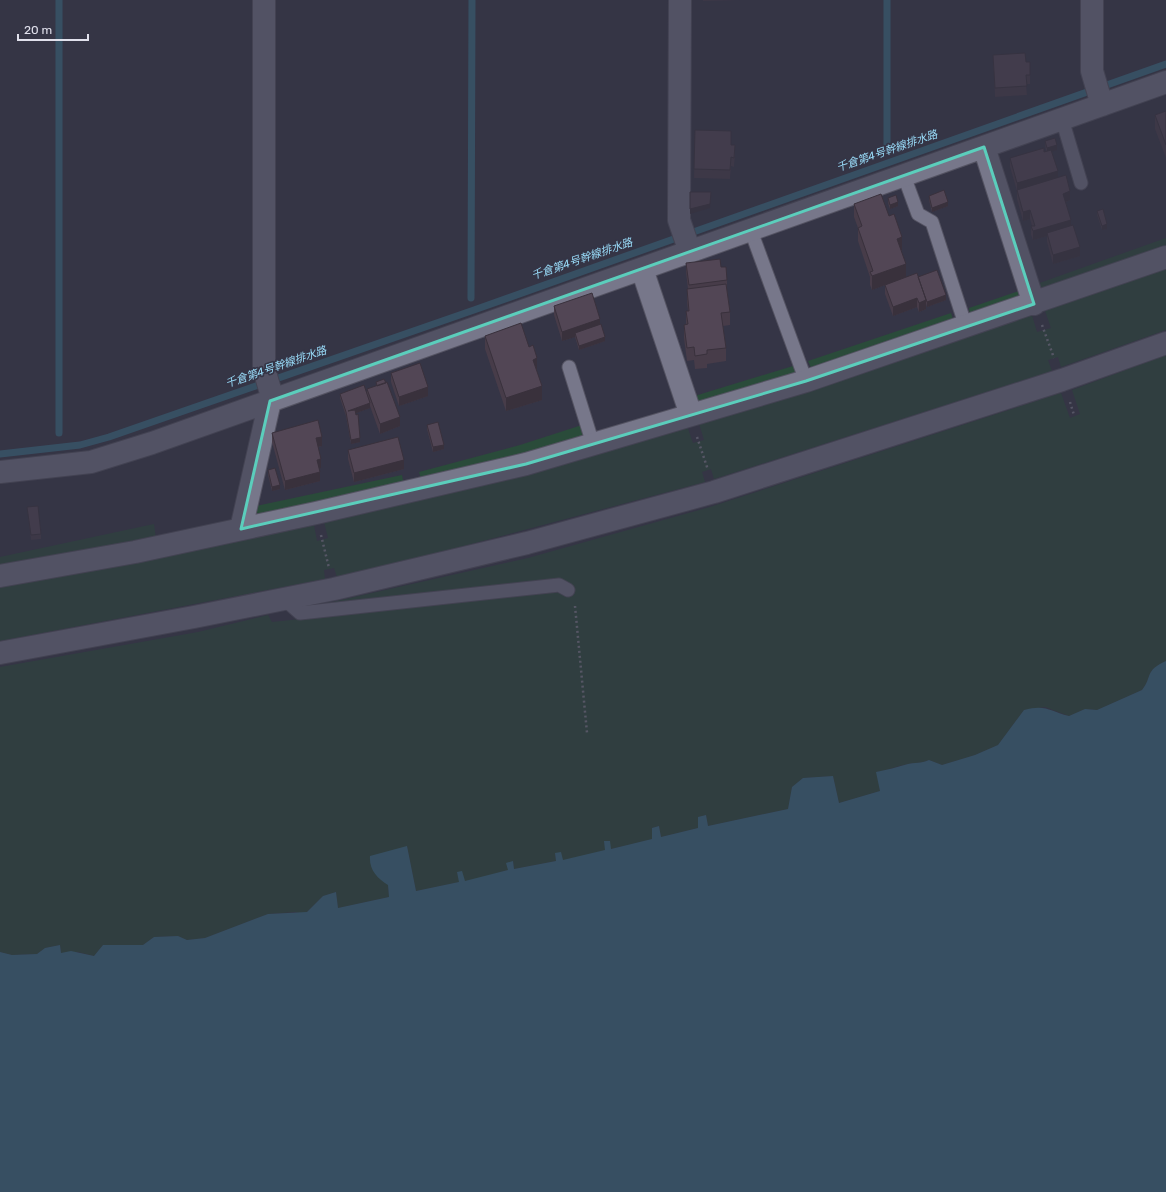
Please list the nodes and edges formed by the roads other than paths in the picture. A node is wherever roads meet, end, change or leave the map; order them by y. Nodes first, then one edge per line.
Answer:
1 (264, 0) edge
2 (680, 0) edge
3 (1092, 0) edge
4 (1166, 82) edge
5 (1098, 93) junction
6 (1062, 119) junction
7 (984, 147) junction
8 (904, 176) junction
9 (1081, 183) dead end
10 (751, 231) junction
11 (686, 240) junction
12 (1166, 257) edge
13 (642, 269) junction
14 (1034, 304) junction
15 (966, 327) junction
16 (1166, 343) edge
17 (569, 367) dead end
18 (806, 381) junction
19 (270, 391) junction
20 (690, 415) junction
21 (593, 444) junction
22 (0, 472) edge
23 (241, 529) junction
24 (0, 576) edge
25 (568, 590) road end
26 (284, 599) junction
27 (0, 653) edge

1 - 19 street
2 - 11 street
3 - 5 street
4 - 5 street
5 - 6 street
6 - 7 street
6 - 9 lane
7 - 8 street
7 - 14 street
8 - 10 street
8 - 15 lane
10 - 11 street
10 - 18 lane
11 - 13 street
12 - 14 street
13 - 19 street
13 - 20 street
14 - 15 street
15 - 18 street
16 - 26 street
17 - 21 lane
18 - 20 street
19 - 22 street
19 - 23 street
20 - 21 street
21 - 23 street
23 - 24 street
25 - 26 lane
26 - 27 street

